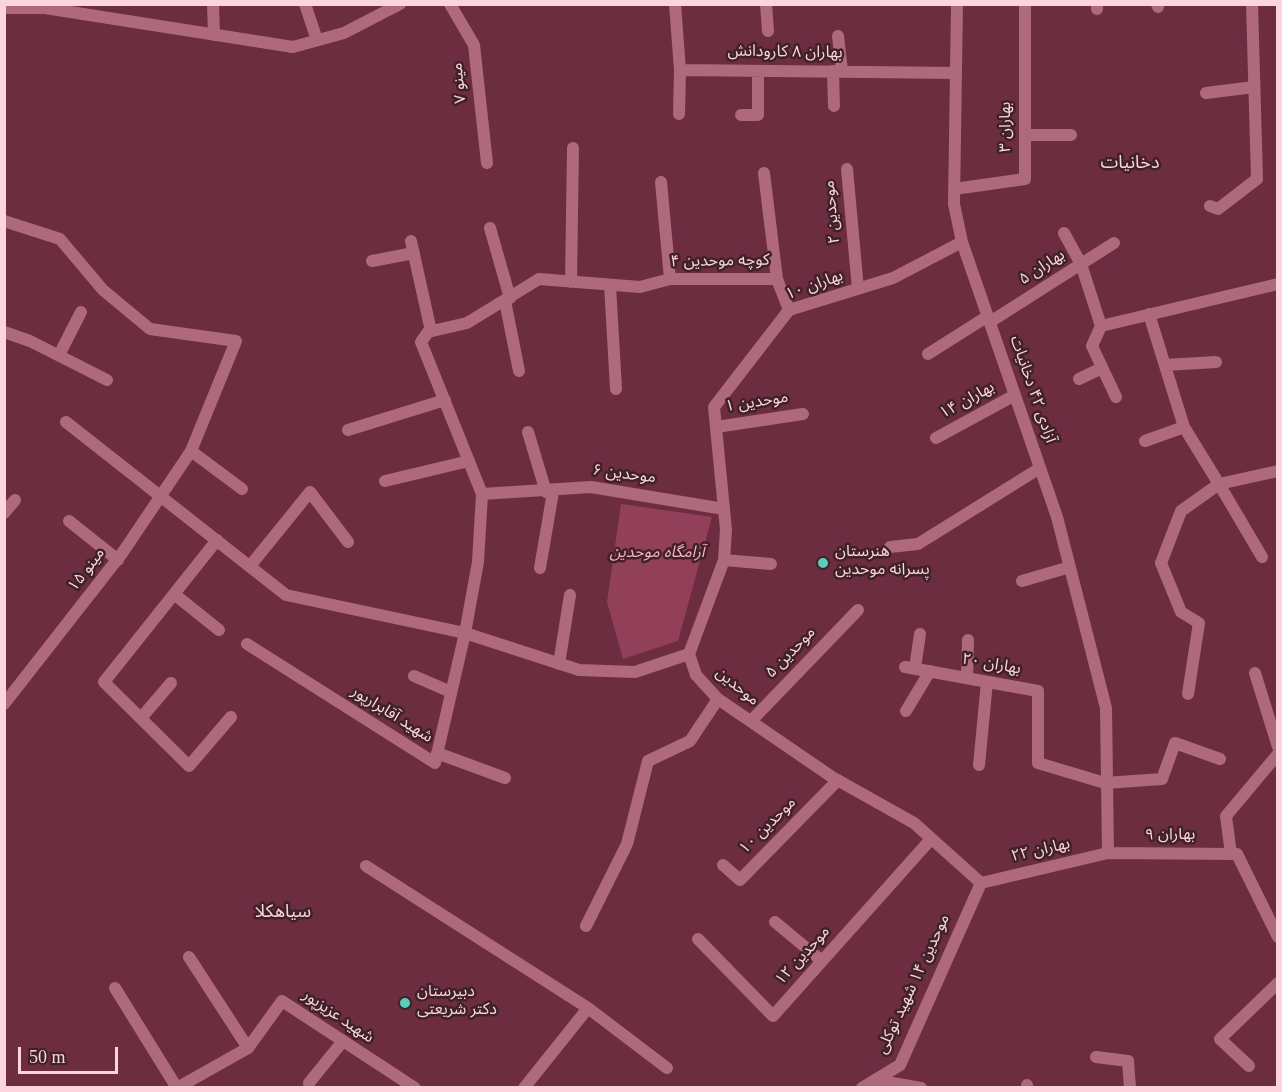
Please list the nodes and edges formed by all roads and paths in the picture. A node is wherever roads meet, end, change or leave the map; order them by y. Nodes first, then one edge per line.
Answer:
1 (213, 4) edge
2 (305, 4) edge
3 (400, 4) edge
4 (450, 4) edge
5 (675, 4) edge
6 (766, 4) edge
7 (957, 4) edge
8 (1025, 4) edge
9 (1252, 4) edge
10 (4, 8) edge
11 (768, 30) dead end
12 (214, 35) junction
13 (838, 36) dead end
14 (317, 40) junction
15 (680, 70) junction
16 (758, 71) junction
17 (837, 71) junction
18 (956, 73) junction
19 (1254, 87) junction
20 (1206, 93) dead end
21 (834, 105) dead end
22 (679, 114) dead end
23 (741, 115) dead end
24 (1025, 135) junction
25 (1071, 135) dead end
26 (573, 148) dead end
27 (487, 163) dead end
28 (847, 169) dead end
29 (764, 173) dead end
30 (661, 182) dead end
31 (954, 189) junction
32 (1210, 206) dead end
33 (4, 221) edge
34 (490, 228) dead end
35 (1064, 233) dead end
36 (962, 242) junction
37 (1114, 243) dead end
38 (372, 261) dead end
39 (1081, 264) junction
40 (670, 279) junction
41 (777, 279) junction
42 (571, 282) junction
43 (1278, 284) edge
44 (610, 285) junction
45 (858, 289) junction
46 (508, 299) junction
47 (789, 310) junction
48 (81, 312) dead end
49 (1149, 314) junction
50 (989, 319) junction
51 (1101, 326) junction
52 (4, 332) edge
53 (429, 332) junction
54 (928, 354) dead end
55 (59, 355) junction
56 (1216, 362) dead end
57 (1165, 365) junction
58 (1102, 368) junction
59 (519, 371) dead end
60 (107, 380) dead end
61 (1079, 380) dead end
62 (616, 389) dead end
63 (1015, 394) junction
64 (1116, 397) dead end
65 (445, 400) junction
66 (802, 414) dead end
67 (66, 422) dead end
68 (716, 427) junction
69 (1184, 427) junction
70 (348, 430) dead end
71 (528, 432) dead end
72 (936, 438) dead end
73 (1145, 441) dead end
74 (191, 451) junction
75 (469, 461) junction
76 (1040, 468) junction
77 (1278, 471) edge
78 (385, 481) dead end
79 (1219, 484) junction
80 (242, 489) dead end
81 (550, 492) junction
82 (482, 494) junction
83 (162, 496) junction
84 (15, 500) dead end
85 (724, 509) junction
86 (4, 513) edge
87 (69, 520) dead end
88 (217, 540) junction
89 (348, 542) dead end
90 (890, 547) dead end
91 (1262, 557) dead end
92 (117, 560) junction
93 (724, 560) junction
94 (771, 564) dead end
95 (250, 566) junction
96 (1070, 567) junction
97 (540, 568) dead end
98 (1022, 581) dead end
99 (174, 594) junction
100 (570, 595) dead end
101 (858, 610) dead end
102 (219, 630) dead end
103 (465, 633) junction
104 (920, 634) dead end
105 (968, 640) dead end
106 (247, 644) dead end
107 (689, 654) junction
108 (559, 664) junction
109 (930, 671) junction
110 (1255, 674) dead end
111 (414, 676) dead end
112 (967, 678) junction
113 (171, 682) dead end
114 (987, 682) junction
115 (451, 692) junction
116 (1188, 694) dead end
117 (718, 699) junction
118 (4, 704) edge
119 (906, 711) dead end
120 (231, 717) dead end
121 (141, 718) junction
122 (751, 721) junction
123 (1278, 747) edge
124 (437, 753) junction
125 (1278, 754) edge
126 (1220, 759) dead end
127 (979, 765) dead end
128 (505, 778) dead end
129 (838, 780) junction
130 (1105, 783) junction
131 (931, 839) junction
132 (1108, 853) junction
133 (1231, 854) junction
134 (723, 865) dead end
135 (366, 866) dead end
136 (981, 883) junction
137 (775, 922) dead end
138 (586, 926) dead end
139 (1278, 937) edge
140 (698, 939) dead end
141 (189, 957) dead end
142 (822, 961) junction
143 (1278, 983) edge
144 (115, 988) dead end
145 (588, 1008) junction
146 (343, 1041) junction
147 (248, 1048) junction
148 (1096, 1058) dead end
149 (1249, 1066) dead end
150 (667, 1068) dead end
151 (875, 1080) junction
152 (309, 1083) dead end
153 (397, 1084) edge
154 (177, 1088) edge
155 (415, 1088) edge
156 (524, 1088) edge
157 (862, 1088) edge
158 (921, 1088) edge
159 (1130, 1088) edge

1 - 12 street
2 - 14 street
3 - 14 street
4 - 27 street, مینو ۷
5 - 15 street
6 - 11 street
7 - 18 street, آزادی ۴۲ دخانیات
8 - 24 street, بهاران ۳
9 - 19 street
10 - 12 street
12 - 14 street
13 - 17 street
15 - 16 street, بهاران ۸ کارودانش
15 - 22 street
16 - 17 street, بهاران ۸ کارودانش
16 - 23 street
17 - 18 street, بهاران ۸ کارودانش
17 - 21 street
18 - 31 street, آزادی ۴۲ دخانیات
19 - 20 street
19 - 32 street
24 - 25 street
24 - 31 street, بهاران ۳
26 - 42 street
28 - 45 street, موحدین ۲
29 - 41 street
30 - 40 street
31 - 36 street, آزادی ۴۲ دخانیات
33 - 74 street, مینو ۱۵
34 - 46 street
35 - 39 street
36 - 45 street, بهاران ۱۰
36 - 50 street, آزادی ۴۲ دخانیات
37 - 39 street, بهاران ۵
38 - 53 street
39 - 50 street, بهاران ۵
39 - 51 street
40 - 41 street, کوچه موحدین ۴
40 - 44 street, کوچه موحدین ۴
41 - 47 street, کوچه موحدین ۴
42 - 44 street, کوچه موحدین ۴
42 - 46 street, کوچه موحدین ۴
43 - 49 street
44 - 62 street
45 - 47 street, بهاران ۱۰
46 - 53 street, کوچه موحدین ۴
46 - 59 street
47 - 68 street, بهاران ۱۰
48 - 55 street
49 - 51 street
49 - 57 street
50 - 54 street, بهاران ۵
50 - 63 street, آزادی ۴۲ دخانیات
51 - 58 street
52 - 55 street
53 - 65 street
55 - 60 street
56 - 57 street
57 - 69 street
58 - 61 street
58 - 64 street
63 - 72 street, بهاران ۱۴
63 - 76 street, آزادی ۴۲ دخانیات
65 - 70 street
65 - 75 street
66 - 68 street, موحدین ۱
67 - 83 street
68 - 85 street
69 - 73 street
69 - 79 street
71 - 81 street
74 - 80 street
74 - 83 street, مینو ۱۵
75 - 78 street
75 - 82 street
76 - 90 street
76 - 96 street, آزادی ۴۲ دخانیات
77 - 79 street
79 - 91 street
79 - 116 street
81 - 82 street, موحدین ۶
81 - 85 street, موحدین ۶
81 - 97 street
82 - 103 street, شهید آقابرارپور
83 - 88 street
83 - 92 street, مینو ۱۵
84 - 86 street
85 - 93 street
87 - 92 street
88 - 95 street
88 - 99 street
89 - 95 street
92 - 118 street, مینو ۱۵
93 - 94 street
93 - 107 street
95 - 103 street
96 - 98 street
96 - 130 street, آزادی ۴۲ دخانیات
99 - 102 street
99 - 121 street
100 - 108 street
101 - 122 street, موحدین ۵
103 - 108 street
103 - 115 street, شهید آقابرارپور
104 - 109 street, بهاران ۲۰
105 - 112 street
106 - 124 street, شهید آقابرارپور
107 - 108 street
107 - 117 street, موحدین
109 - 112 street, بهاران ۲۰
109 - 119 street
110 - 123 street
111 - 115 street
112 - 114 street, بهاران ۲۰
113 - 121 street
114 - 127 street
114 - 130 street, بهاران ۲۰
115 - 124 street, شهید آقابرارپور
117 - 122 street, موحدین
117 - 138 street
120 - 121 street
122 - 129 street, موحدین
124 - 128 street
125 - 133 street
126 - 130 street
129 - 131 street, موحدین
129 - 134 street, موحدین ۱۰
130 - 132 street, آزادی ۴۲ دخانیات
131 - 136 street, موحدین
131 - 142 street, موحدین ۱۲
132 - 133 street, بهاران ۹
132 - 136 street, بهاران ۲۲
133 - 139 street
135 - 145 street
136 - 151 street, موحدین ۱۴ شهید توکلی
137 - 142 street
140 - 142 street, موحدین ۱۲
141 - 147 street
143 - 149 street
144 - 154 street, شهید عزیزپور
145 - 150 street
145 - 156 street
146 - 147 street, شهید عزیزپور
146 - 152 street
146 - 153 street, شهید عزیزپور
147 - 154 street, شهید عزیزپور
148 - 159 street
151 - 157 street, موحدین ۱۴ شهید توکلی
151 - 158 street
153 - 155 street, شهید عزیزپور

